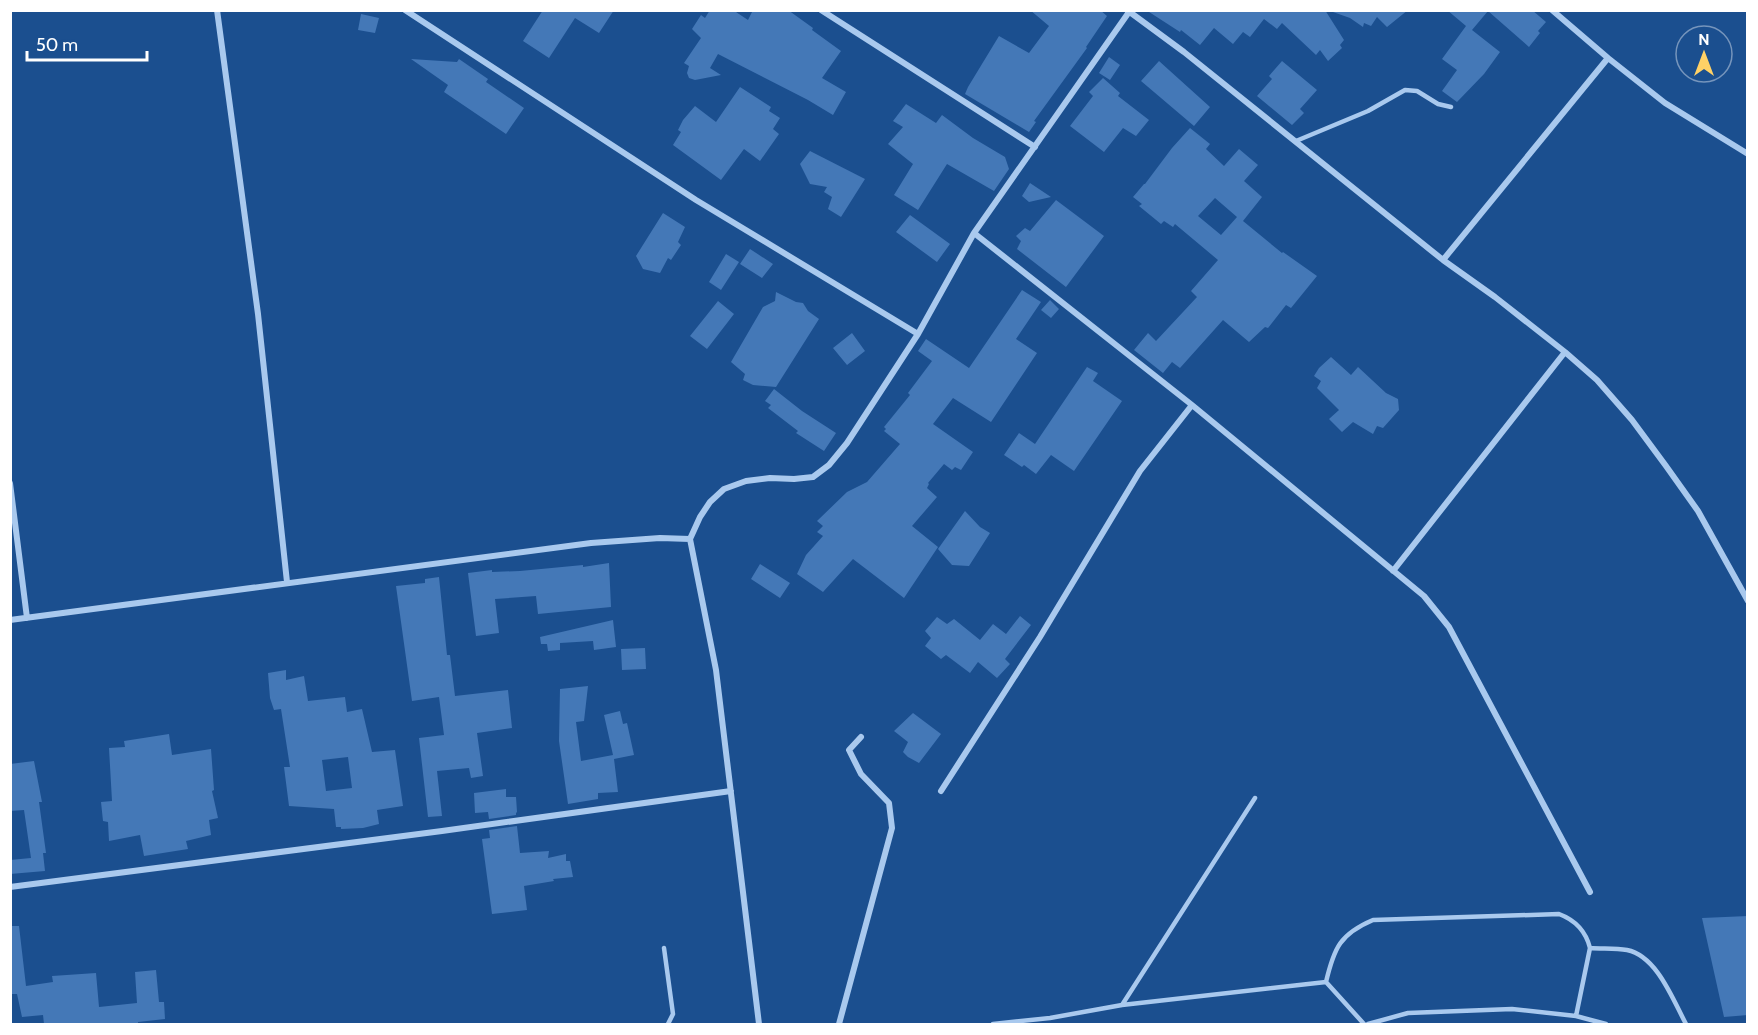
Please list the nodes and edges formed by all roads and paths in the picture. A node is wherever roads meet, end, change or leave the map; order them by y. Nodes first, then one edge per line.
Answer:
1 (217, 10) edge
2 (405, 10) edge
3 (821, 10) edge
4 (1552, 10) edge
5 (1128, 11) edge
6 (1608, 58) junction
7 (1451, 107) dead end
8 (1296, 141) junction
9 (1035, 147) junction
10 (1748, 154) edge
11 (974, 233) junction
12 (1443, 260) junction
13 (918, 334) junction
14 (1566, 352) junction
15 (1192, 405) junction
16 (10, 483) edge
17 (690, 539) junction
18 (1393, 572) junction
19 (287, 582) junction
20 (1748, 601) edge
21 (27, 618) junction
22 (10, 620) edge
23 (861, 737) dead end
24 (941, 791) dead end
25 (731, 792) junction
26 (1254, 798) dead end
27 (10, 887) edge
28 (1590, 892) dead end
29 (664, 948) dead end
30 (1590, 948) junction
31 (1326, 982) junction
32 (1122, 1005) junction
33 (1576, 1016) junction
34 (668, 1024) edge
35 (759, 1024) edge
36 (839, 1024) edge
37 (993, 1024) edge
38 (1364, 1024) edge
39 (1368, 1024) edge
40 (1606, 1024) edge
41 (1686, 1024) edge

1 - 19 street
2 - 13 street
3 - 9 street
4 - 6 street
5 - 8 street
5 - 9 street
6 - 10 street
6 - 12 street
7 - 8 lane
8 - 12 street
9 - 11 street
11 - 13 street
11 - 15 street
12 - 14 street
13 - 17 street
14 - 18 street
14 - 20 street
15 - 18 street
15 - 24 street
16 - 21 street
17 - 19 street
17 - 25 street
18 - 28 street
19 - 21 street
21 - 22 street
23 - 36 street
25 - 27 street
25 - 35 street
26 - 32 lane
29 - 34 lane
30 - 31 lane
30 - 33 lane
30 - 41 lane
31 - 32 lane
31 - 38 lane
32 - 37 lane
33 - 39 lane
33 - 40 lane

